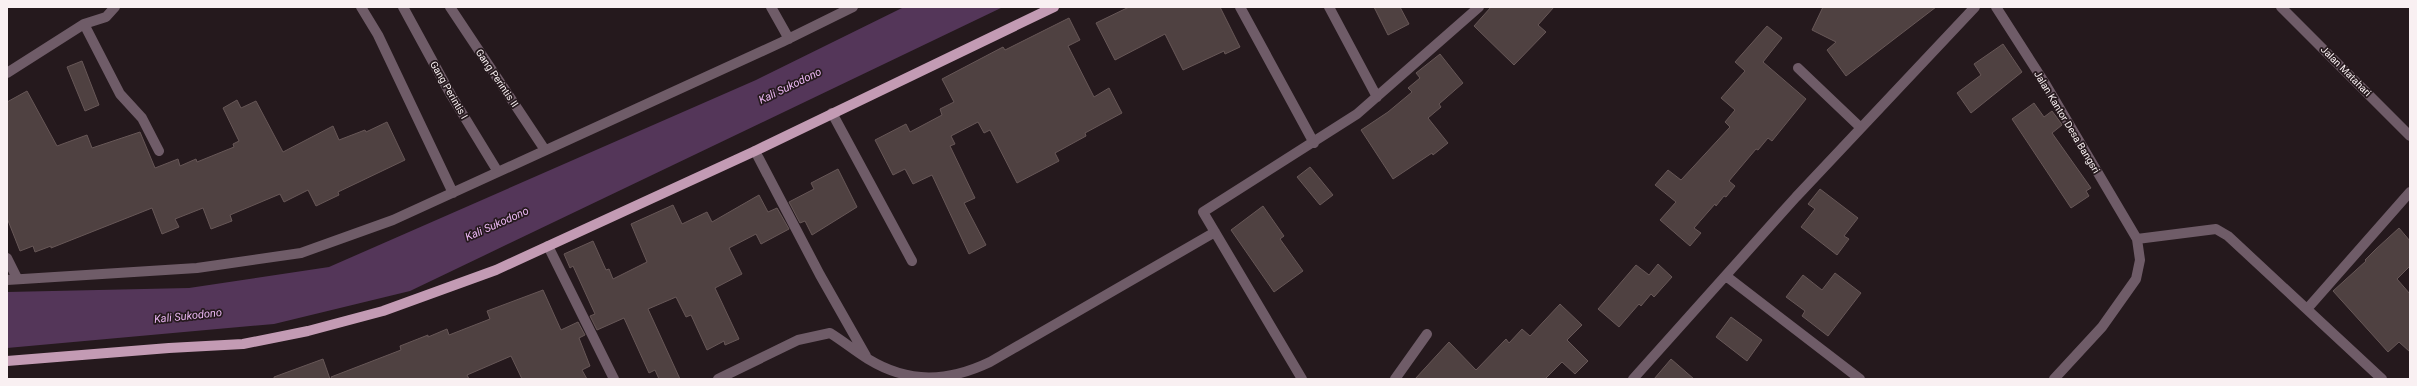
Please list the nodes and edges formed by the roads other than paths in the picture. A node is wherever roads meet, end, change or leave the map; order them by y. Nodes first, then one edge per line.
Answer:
1 (115, 7) edge
2 (361, 7) edge
3 (403, 7) edge
4 (450, 7) edge
5 (771, 7) edge
6 (853, 7) edge
7 (1054, 7) edge
8 (1240, 7) edge
9 (1329, 7) edge
10 (1479, 7) edge
11 (1975, 7) edge
12 (1996, 7) edge
13 (2281, 7) edge
14 (84, 24) junction
15 (789, 39) junction
16 (1798, 68) dead end
17 (7, 73) edge
18 (1377, 97) junction
19 (832, 113) junction
20 (1861, 128) junction
21 (2410, 136) edge
22 (1314, 143) junction
23 (545, 150) junction
24 (159, 151) dead end
25 (755, 151) junction
26 (498, 172) junction
27 (2410, 192) edge
28 (453, 193) junction
29 (1215, 232) junction
30 (2136, 239) junction
31 (548, 246) junction
32 (7, 258) edge
33 (912, 261) dead end
34 (1726, 276) junction
35 (12, 279) edge
36 (2307, 309) junction
37 (1426, 334) dead end
38 (868, 359) junction
39 (7, 361) edge
40 (722, 378) edge
41 (614, 379) edge
42 (1302, 379) edge
43 (1395, 379) edge
44 (1633, 379) edge
45 (1860, 379) edge
46 (2054, 379) edge
47 (2382, 379) edge

1 - 14 street
2 - 28 street
3 - 26 street, Gang Perintis I
4 - 23 street, Gang Perintis II
5 - 15 street
6 - 15 street
7 - 19 main road
8 - 22 street
9 - 18 street
10 - 18 street
11 - 20 street
12 - 30 street, Jalan Kantor Desa Bangsri
13 - 21 street, Jalan Matahari
14 - 17 street
14 - 24 street
15 - 23 street
16 - 20 street
18 - 22 street
19 - 25 main road
19 - 33 street
20 - 34 street
22 - 29 street
23 - 26 street
25 - 31 main road
25 - 38 street
26 - 28 street
27 - 36 street
28 - 35 street
29 - 38 street
29 - 42 street
30 - 36 street
30 - 46 street, Jalan Kantor Desa Bangsri
31 - 39 main road
31 - 41 street
32 - 35 street
34 - 44 street
34 - 45 street
36 - 47 street
37 - 43 street
38 - 40 street

